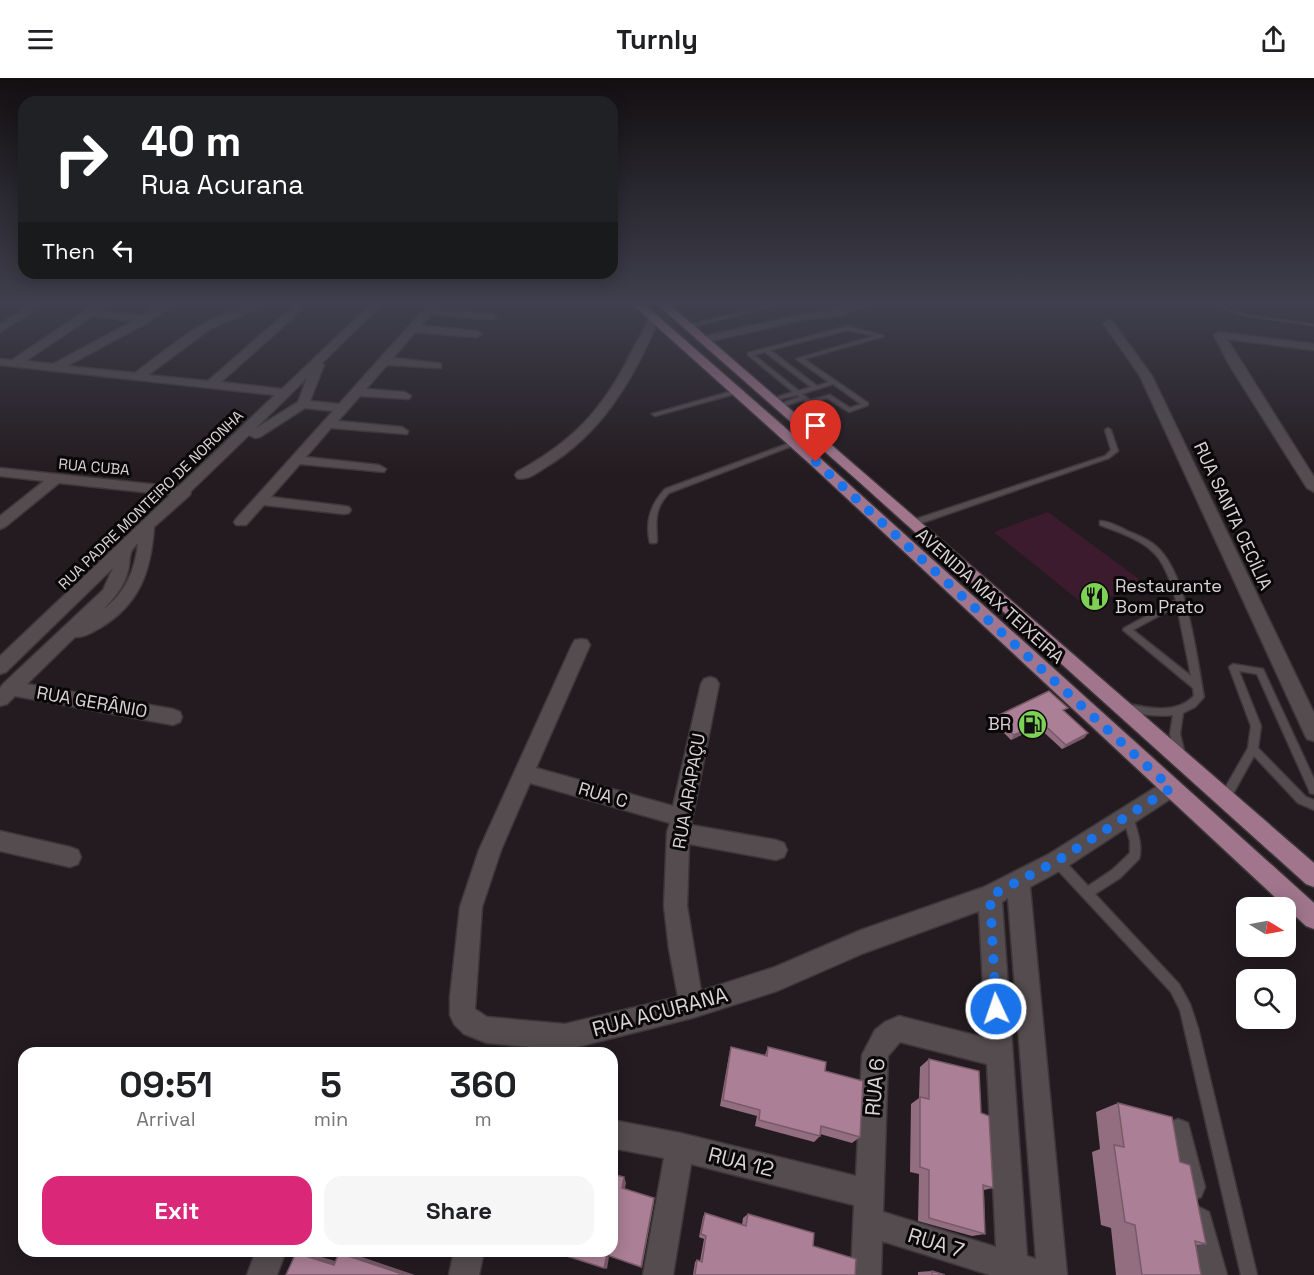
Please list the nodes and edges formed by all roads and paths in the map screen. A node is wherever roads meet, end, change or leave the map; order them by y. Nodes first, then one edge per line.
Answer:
1 (19, 361) edge
2 (68, 361) edge
3 (160, 361) edge
4 (238, 361) edge
5 (318, 361) edge
6 (319, 361) edge
7 (384, 361) joint
8 (634, 361) edge
9 (706, 361) edge
10 (728, 361) edge
11 (758, 361) edge
12 (780, 361) edge
13 (802, 361) edge
14 (1136, 361) edge
15 (1233, 361) edge
16 (0, 362) edge
17 (14, 364) junction
18 (437, 366) dead end
19 (55, 368) junction
20 (136, 378) junction
21 (833, 382) junction
22 (211, 385) junction
23 (816, 388) junction
24 (844, 390) junction
25 (356, 392) junction
26 (736, 392) junction
27 (286, 393) junction
28 (798, 393) junction
29 (405, 396) dead end
30 (828, 396) junction
31 (804, 398) junction
32 (776, 403) junction
33 (303, 404) junction
34 (342, 408) junction
35 (655, 414) dead end
36 (328, 424) junction
37 (1108, 430) dead end
38 (402, 431) dead end
39 (795, 443) junction
40 (223, 454) junction
41 (296, 460) junction
42 (379, 469) dead end
43 (0, 472) edge
44 (522, 475) dead end
45 (54, 480) junction
46 (1314, 488) edge
47 (185, 492) junction
48 (260, 500) junction
49 (344, 510) dead end
50 (241, 522) dead end
51 (913, 523) junction
52 (1103, 523) dead end
53 (0, 524) edge
54 (147, 527) junction
55 (653, 541) dead end
56 (123, 551) junction
57 (1180, 601) junction
58 (58, 643) junction
59 (581, 645) dead end
60 (0, 667) edge
61 (710, 684) dead end
62 (1197, 686) junction
63 (5, 693) edge
64 (1122, 706) junction
65 (1178, 712) junction
66 (173, 717) dead end
67 (1314, 733) edge
68 (1252, 749) junction
69 (1183, 762) junction
70 (524, 773) junction
71 (1171, 788) junction
72 (1314, 790) edge
73 (1225, 798) junction
74 (1314, 804) edge
75 (1128, 817) junction
76 (680, 824) junction
77 (0, 841) edge
78 (776, 850) dead end
79 (70, 856) dead end
80 (1057, 861) junction
81 (1314, 877) edge
82 (1018, 882) junction
83 (1088, 892) junction
84 (990, 896) junction
85 (1314, 918) edge
86 (692, 1006) junction
87 (999, 1054) junction
88 (1178, 1133) dead end
89 (618, 1135) edge
90 (680, 1147) junction
91 (868, 1208) junction
92 (270, 1257) edge
93 (468, 1257) edge
94 (1021, 1272) edge
95 (262, 1275) edge
96 (464, 1275) edge
97 (658, 1275) edge
98 (866, 1275) edge
99 (1053, 1275) edge
100 (1212, 1275) edge
101 (1250, 1275) edge

1 - 17 street
2 - 19 street
3 - 20 street
4 - 22 street
5 - 27 street, RUA PADRE MONTEIRO DE NORONHA
6 - 33 street
7 - 18 street
7 - 25 street
8 - 44 street
9 - 26 main road, AVENIDA MAX TEIXEIRA
10 - 32 main road, AVENIDA MAX TEIXEIRA
11 - 28 lane
12 - 23 lane
13 - 21 lane
14 - 67 street, RUA SANTA CECÍLIA
15 - 46 street
16 - 17 street
17 - 19 street
19 - 20 street
20 - 22 street
21 - 23 lane
21 - 24 lane
22 - 27 street
23 - 28 lane
24 - 30 lane
24 - 30 lane
25 - 29 street
25 - 34 street
26 - 35 lane
26 - 39 main road, AVENIDA MAX TEIXEIRA
27 - 40 street, RUA PADRE MONTEIRO DE NORONHA
28 - 31 lane
28 - 32 lane
30 - 31 lane
31 - 32 lane
32 - 51 main road, AVENIDA MAX TEIXEIRA
33 - 34 street
33 - 40 street
34 - 36 street
36 - 38 street
36 - 41 street
37 - 51 lane
39 - 55 lane
39 - 71 main road, AVENIDA MAX TEIXEIRA
40 - 47 street, RUA PADRE MONTEIRO DE NORONHA
41 - 42 street
41 - 48 street
43 - 45 street, RUA CUBA
45 - 47 street, RUA CUBA
45 - 53 street
47 - 54 street, RUA PADRE MONTEIRO DE NORONHA
48 - 49 street
48 - 50 street
51 - 64 main road, AVENIDA MAX TEIXEIRA
52 - 57 lane
54 - 56 street, RUA PADRE MONTEIRO DE NORONHA
54 - 58 street
56 - 58 street
56 - 60 street, RUA PADRE MONTEIRO DE NORONHA
57 - 62 lane
57 - 62 lane
58 - 63 street
59 - 70 street, RUA ACURANA
61 - 76 street, RUA ARAPAÇU
62 - 65 lane
63 - 66 street, RUA GERÂNIO
64 - 65 lane
64 - 69 main road, AVENIDA MAX TEIXEIRA
65 - 69 lane
68 - 72 lane
68 - 73 lane
68 - 74 lane
69 - 73 main road, AVENIDA MAX TEIXEIRA
70 - 76 street, RUA C
70 - 86 street, RUA ACURANA
71 - 75 street, RUA ACURANA
71 - 85 main road, AVENIDA MAX TEIXEIRA
73 - 81 main road, AVENIDA MAX TEIXEIRA
75 - 80 street, RUA ACURANA
75 - 83 lane
76 - 78 street, RUA C
76 - 86 street, RUA ARAPAÇU
77 - 79 street
80 - 82 street, RUA ACURANA
80 - 83 lane
82 - 84 street, RUA ACURANA
82 - 99 street
83 - 101 lane
84 - 86 street, RUA ACURANA
84 - 87 street
87 - 91 street, RUA 6
87 - 94 street
88 - 100 street
89 - 90 street, RUA 12
90 - 91 street, RUA 12
90 - 97 street
91 - 94 street, RUA 7
91 - 98 street
92 - 95 street
93 - 96 street

